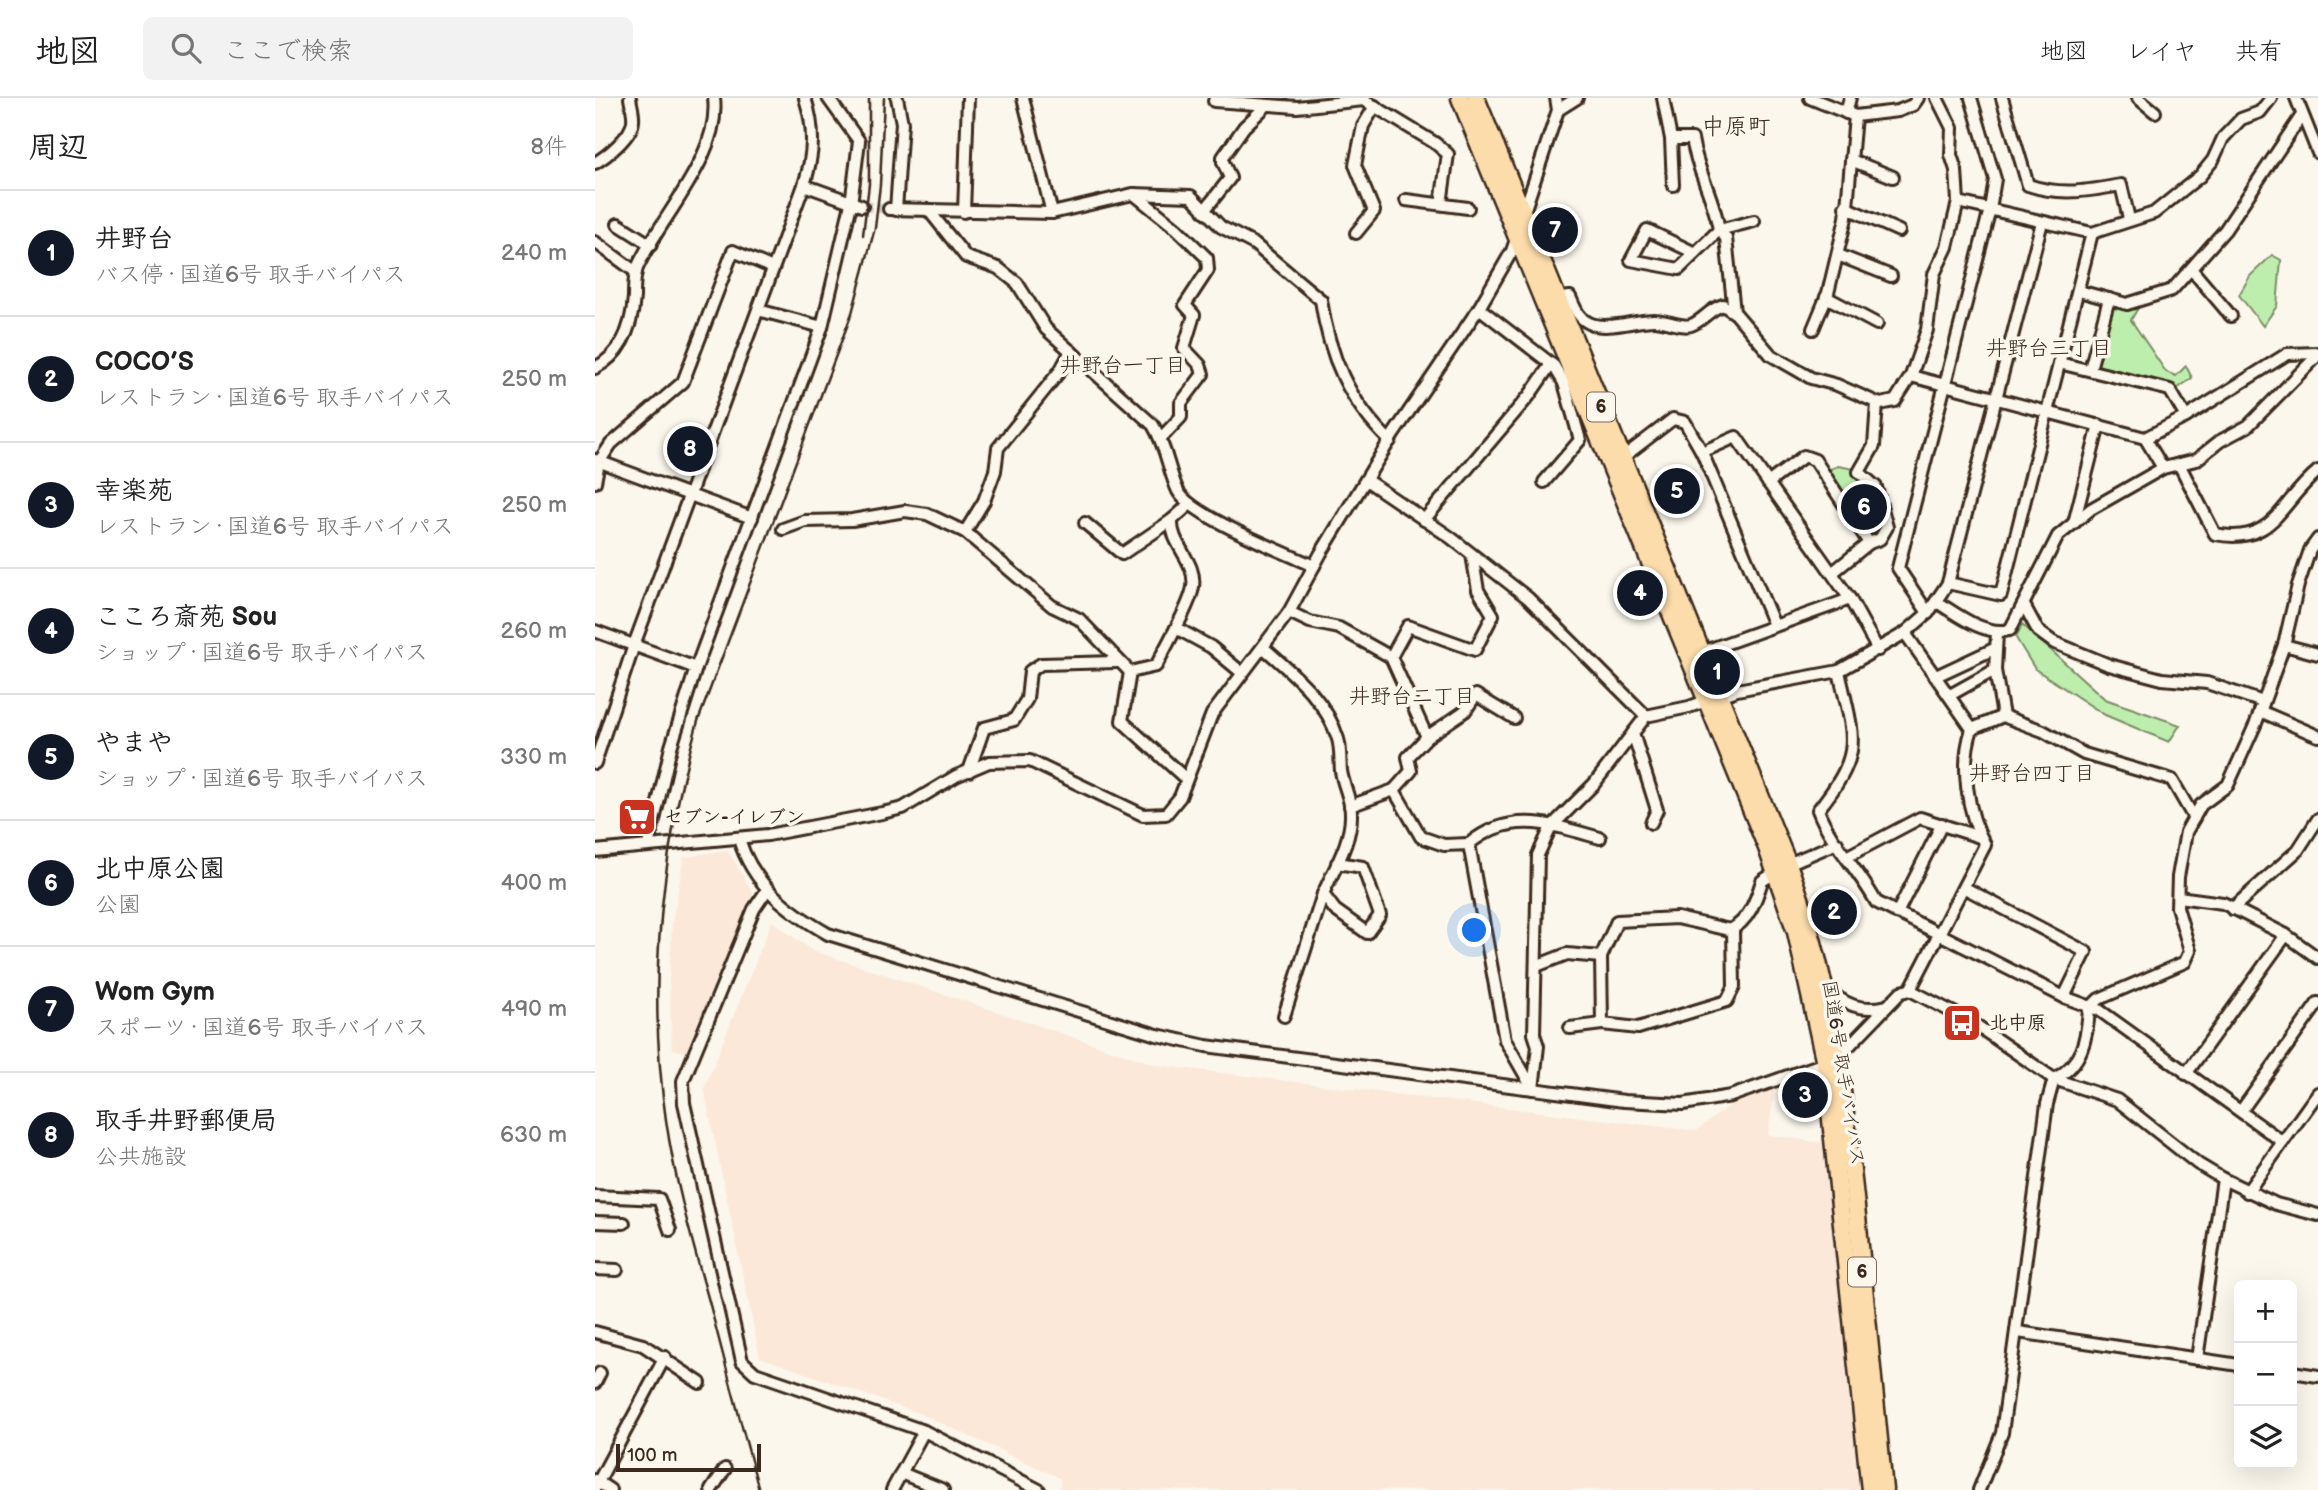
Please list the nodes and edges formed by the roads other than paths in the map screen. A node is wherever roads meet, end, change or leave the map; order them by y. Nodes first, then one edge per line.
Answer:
1 (630, 98) edge
2 (713, 98) edge
3 (805, 98) edge
4 (828, 98) edge
5 (897, 98) edge
6 (968, 98) edge
7 (1023, 98) edge
8 (1461, 98) edge
9 (1476, 98) edge
10 (1577, 98) edge
11 (1663, 98) edge
12 (1810, 98) edge
13 (1850, 98) edge
14 (1918, 98) edge
15 (1937, 98) edge
16 (1971, 98) edge
17 (2002, 98) edge
18 (2138, 98) edge
19 (2271, 98) edge
20 (2296, 98) edge
21 (1214, 101) dead end
22 (1557, 104) edge
23 (1266, 106) junction
24 (1375, 106) junction
25 (2155, 112) dead end
26 (1851, 114) junction
27 (2302, 115) junction
28 (1671, 139) junction
29 (2318, 153) edge
30 (1851, 159) junction
31 (595, 163) edge
32 (1893, 177) dead end
33 (804, 185) junction
34 (1673, 185) dead end
35 (1133, 194) junction
36 (1406, 200) dead end
37 (1958, 202) junction
38 (1441, 204) junction
39 (856, 205) junction
40 (1845, 207) junction
41 (1468, 208) dead end
42 (1990, 209) junction
43 (1204, 211) junction
44 (930, 212) junction
45 (964, 212) junction
46 (1052, 213) junction
47 (1523, 215) junction
48 (2129, 219) junction
49 (1754, 221) dead end
50 (2042, 222) junction
51 (618, 224) dead end
52 (1719, 230) junction
53 (1899, 231) dead end
54 (1356, 233) dead end
55 (2092, 233) junction
56 (1517, 237) junction
57 (595, 242) edge
58 (651, 245) junction
59 (1695, 253) junction
60 (1838, 254) junction
61 (773, 268) junction
62 (2192, 270) junction
63 (636, 272) junction
64 (1891, 276) dead end
65 (2079, 291) junction
66 (1826, 297) junction
67 (1557, 299) junction
68 (2109, 299) junction
69 (1479, 308) junction
70 (758, 310) junction
71 (1734, 312) junction
72 (2231, 316) dead end
73 (1877, 324) dead end
74 (822, 327) junction
75 (1813, 330) dead end
76 (1071, 351) junction
77 (2318, 354) edge
78 (2059, 363) junction
79 (1551, 364) junction
80 (595, 368) edge
81 (2090, 369) junction
82 (1911, 376) junction
83 (1569, 382) junction
84 (1944, 385) junction
85 (1995, 398) junction
86 (1877, 403) junction
87 (2047, 411) junction
88 (2186, 416) junction
89 (2099, 425) junction
90 (1161, 438) junction
91 (2145, 438) junction
92 (1389, 441) junction
93 (1702, 452) junction
94 (1622, 458) junction
95 (597, 461) edge
96 (2179, 464) junction
97 (2164, 468) junction
98 (2318, 471) edge
99 (1366, 480) junction
100 (595, 482) edge
101 (1543, 482) dead end
102 (1768, 482) junction
103 (691, 495) junction
104 (1189, 504) junction
105 (752, 517) junction
106 (1172, 520) junction
107 (1424, 520) junction
108 (1085, 523) dead end
109 (2074, 523) junction
110 (783, 529) dead end
111 (965, 532) junction
112 (2318, 539) edge
113 (1870, 543) junction
114 (1472, 555) junction
115 (1314, 566) junction
116 (1832, 573) junction
117 (1948, 583) junction
118 (1850, 599) junction
119 (1937, 602) junction
120 (2024, 605) junction
121 (1289, 612) junction
122 (1929, 614) junction
123 (1774, 625) junction
124 (1177, 628) junction
125 (595, 631) edge
126 (1997, 633) junction
127 (1905, 634) junction
128 (2284, 645) junction
129 (634, 646) junction
130 (1264, 648) junction
131 (1996, 648) junction
132 (1878, 650) junction
133 (1702, 652) junction
134 (2318, 654) edge
135 (1391, 657) junction
136 (1117, 662) junction
137 (696, 668) junction
138 (1995, 670) junction
139 (1839, 671) junction
140 (1129, 672) junction
141 (1241, 672) junction
142 (1936, 676) junction
143 (1949, 695) junction
144 (1713, 698) junction
145 (2262, 707) junction
146 (1646, 716) junction
147 (2003, 716) junction
148 (1514, 718) dead end
149 (1972, 729) junction
150 (1633, 733) junction
151 (2318, 736) edge
152 (1427, 737) junction
153 (595, 763) edge
154 (969, 771) junction
155 (1186, 779) junction
156 (1394, 790) junction
157 (1350, 806) junction
158 (2194, 818) junction
159 (2318, 819) edge
160 (1651, 823) dead end
161 (1942, 824) junction
162 (1553, 825) junction
163 (1980, 837) junction
164 (1600, 838) dead end
165 (739, 839) junction
166 (1469, 844) junction
167 (1837, 844) junction
168 (648, 846) junction
169 (595, 851) edge
170 (1848, 856) junction
171 (1337, 863) junction
172 (1782, 868) junction
173 (1965, 888) junction
174 (767, 890) junction
175 (1323, 894) junction
176 (2178, 897) junction
177 (2232, 909) junction
178 (1897, 913) junction
179 (1733, 929) junction
180 (1940, 933) junction
181 (2286, 935) junction
182 (1601, 957) junction
183 (2318, 958) edge
184 (1536, 965) junction
185 (1826, 986) junction
186 (1909, 990) junction
187 (2064, 997) junction
188 (2318, 1003) edge
189 (1887, 1006) junction
190 (2089, 1009) junction
191 (1285, 1016) dead end
192 (1602, 1024) junction
193 (1570, 1028) dead end
194 (1831, 1059) junction
195 (2186, 1074) junction
196 (2054, 1079) junction
197 (1532, 1089) junction
198 (2318, 1093) edge
199 (2241, 1111) junction
200 (2283, 1142) junction
201 (2223, 1179) junction
202 (2247, 1192) junction
203 (595, 1196) edge
204 (2318, 1215) edge
205 (595, 1222) edge
206 (624, 1223) dead end
207 (670, 1230) dead end
208 (595, 1269) edge
209 (617, 1270) dead end
210 (595, 1332) edge
211 (2018, 1332) junction
212 (665, 1357) junction
213 (2197, 1359) junction
214 (2234, 1364) edge
215 (2297, 1374) edge
216 (2318, 1376) edge
217 (700, 1382) dead end
218 (923, 1431) junction
219 (725, 1469) dead end
220 (901, 1473) junction
221 (596, 1483) edge
222 (610, 1490) edge
223 (711, 1490) edge
224 (892, 1490) edge
225 (943, 1490) edge
226 (1039, 1490) edge
227 (1870, 1490) edge
228 (1884, 1490) edge
229 (1979, 1490) edge

1 - 31 street
2 - 58 street
3 - 33 street
4 - 39 street
5 - 44 street
6 - 45 street
7 - 46 street
8 - 56 highway, 国道6号 取手バイパス / 6
9 - 47 highway, 国道6号 取手バイパス / 6
10 - 22 street
11 - 28 street
12 - 26 street
13 - 26 street
14 - 26 street
15 - 37 street
16 - 42 street
17 - 48 street
18 - 25 street
19 - 48 street
20 - 27 street
21 - 23 street
22 - 47 street
23 - 24 street
23 - 43 street
24 - 38 street
24 - 54 street
26 - 30 street
27 - 29 street
27 - 62 street
28 - 34 street
28 - 52 street
30 - 32 street
30 - 40 street
33 - 39 street
33 - 61 street
35 - 43 street
35 - 46 street
35 - 90 street
36 - 38 street
37 - 42 street
37 - 82 street
38 - 41 street
39 - 74 street
40 - 53 street
40 - 60 street
42 - 50 street
42 - 84 street
43 - 92 street
44 - 45 street
44 - 76 street
45 - 46 street
47 - 56 street
47 - 67 highway, 国道6号 取手バイパス / 6
48 - 55 street
49 - 52 street
50 - 55 street
50 - 85 street
51 - 58 street
52 - 59 street
52 - 71 street
55 - 65 street
56 - 69 street
56 - 83 highway, 国道6号 取手バイパス / 6
57 - 63 street
58 - 63 street
59 - 59 street
60 - 64 street
60 - 66 street
61 - 70 street
61 - 95 street
62 - 68 street
62 - 72 street
63 - 80 street
65 - 68 street
65 - 78 street
66 - 73 street
66 - 75 street
67 - 71 street
67 - 94 highway, 国道6号 取手バイパス / 6
68 - 81 street
69 - 79 street
69 - 92 street
70 - 74 street
70 - 103 street
71 - 86 street
74 - 105 street
76 - 90 street
76 - 111 street
77 - 88 street
77 - 96 street
78 - 81 street
78 - 87 street
79 - 83 street
79 - 107 street
81 - 88 street
82 - 84 street
82 - 86 street
83 - 101 street
83 - 144 highway, 国道6号 取手バイパス / 6
84 - 85 street
84 - 122 street
85 - 87 street
85 - 117 street
86 - 113 street
87 - 89 street
87 - 117 street
88 - 91 street
89 - 91 street
89 - 109 street
90 - 104 street
91 - 97 street
92 - 99 street
93 - 94 street
93 - 102 street
93 - 123 street
94 - 133 highway, 国道6号 取手バイパス / 6
95 - 100 street
95 - 103 street
96 - 97 street
96 - 98 street
97 - 109 street
99 - 107 street
99 - 115 street
102 - 113 street
102 - 116 street
103 - 105 street
103 - 129 street
104 - 106 street
104 - 115 street
105 - 137 street
106 - 108 street
106 - 124 street
107 - 114 street
109 - 120 street
110 - 111 street
111 - 136 street
112 - 128 street
113 - 116 street
114 - 135 street
114 - 146 street
115 - 121 street
116 - 118 street
117 - 119 street
118 - 123 street
118 - 132 street
119 - 122 street
119 - 126 street
120 - 126 street
120 - 145 street
121 - 130 street
121 - 135 street
122 - 127 street
123 - 133 street
124 - 140 street
124 - 141 street
125 - 129 street
126 - 131 street
127 - 132 street
127 - 142 street
128 - 134 street
128 - 145 street
129 - 137 street
129 - 153 street
130 - 141 street
130 - 157 street
131 - 138 street
131 - 142 street
132 - 139 street
133 - 144 highway, 国道6号 取手バイパス / 6
135 - 152 street
136 - 140 street
136 - 154 street
137 - 168 street
138 - 143 street
138 - 147 street
139 - 144 street
139 - 167 street
140 - 155 street
141 - 155 street
142 - 143 street
143 - 149 street
144 - 146 street
144 - 172 highway, 国道6号 取手バイパス / 6
145 - 151 street
145 - 158 street
146 - 150 street
147 - 149 street
147 - 158 street
148 - 152 street
149 - 163 street
150 - 160 street
150 - 162 street
152 - 156 street
154 - 155 street
154 - 165 street
156 - 157 street
156 - 166 street
157 - 171 street
158 - 176 street
159 - 177 street
161 - 163 street
161 - 170 street
161 - 178 street
162 - 164 street
162 - 166 street
162 - 184 street
163 - 173 street
165 - 168 street
165 - 174 street
166 - 197 street
167 - 170 street
167 - 172 street
168 - 169 street
170 - 178 street
171 - 175 street
171 - 175 street
172 - 179 street
172 - 185 highway, 国道6号 取手バイパス / 6
172 - 194 highway, 国道6号 取手バイパス / 6
173 - 180 street
173 - 187 street
174 - 197 street
174 - 218 street
175 - 191 street
176 - 177 street
176 - 190 street
177 - 181 street
178 - 180 street
179 - 182 street
179 - 192 street
180 - 186 street
180 - 187 street
181 - 183 street
181 - 195 street
182 - 184 street
182 - 192 street
184 - 197 street
185 - 189 street
185 - 194 highway, 国道6号 取手バイパス / 6
186 - 189 street
186 - 196 street
187 - 190 street
188 - 199 street
189 - 194 street
190 - 195 street
190 - 196 street
192 - 193 street
194 - 197 street
194 - 227 highway, 国道6号 取手バイパス / 6
194 - 228 highway, 国道6号 取手バイパス / 6
195 - 199 street
196 - 201 street
196 - 211 street
198 - 200 street
199 - 200 street
200 - 202 street
201 - 202 street
201 - 213 street
202 - 204 street
203 - 207 street
205 - 206 street
208 - 209 street
210 - 212 street
211 - 213 street
211 - 229 street
212 - 217 street
212 - 221 street
213 - 214 street
215 - 216 street
218 - 220 street
218 - 226 street
219 - 223 street
220 - 224 street
220 - 225 street
221 - 222 street

